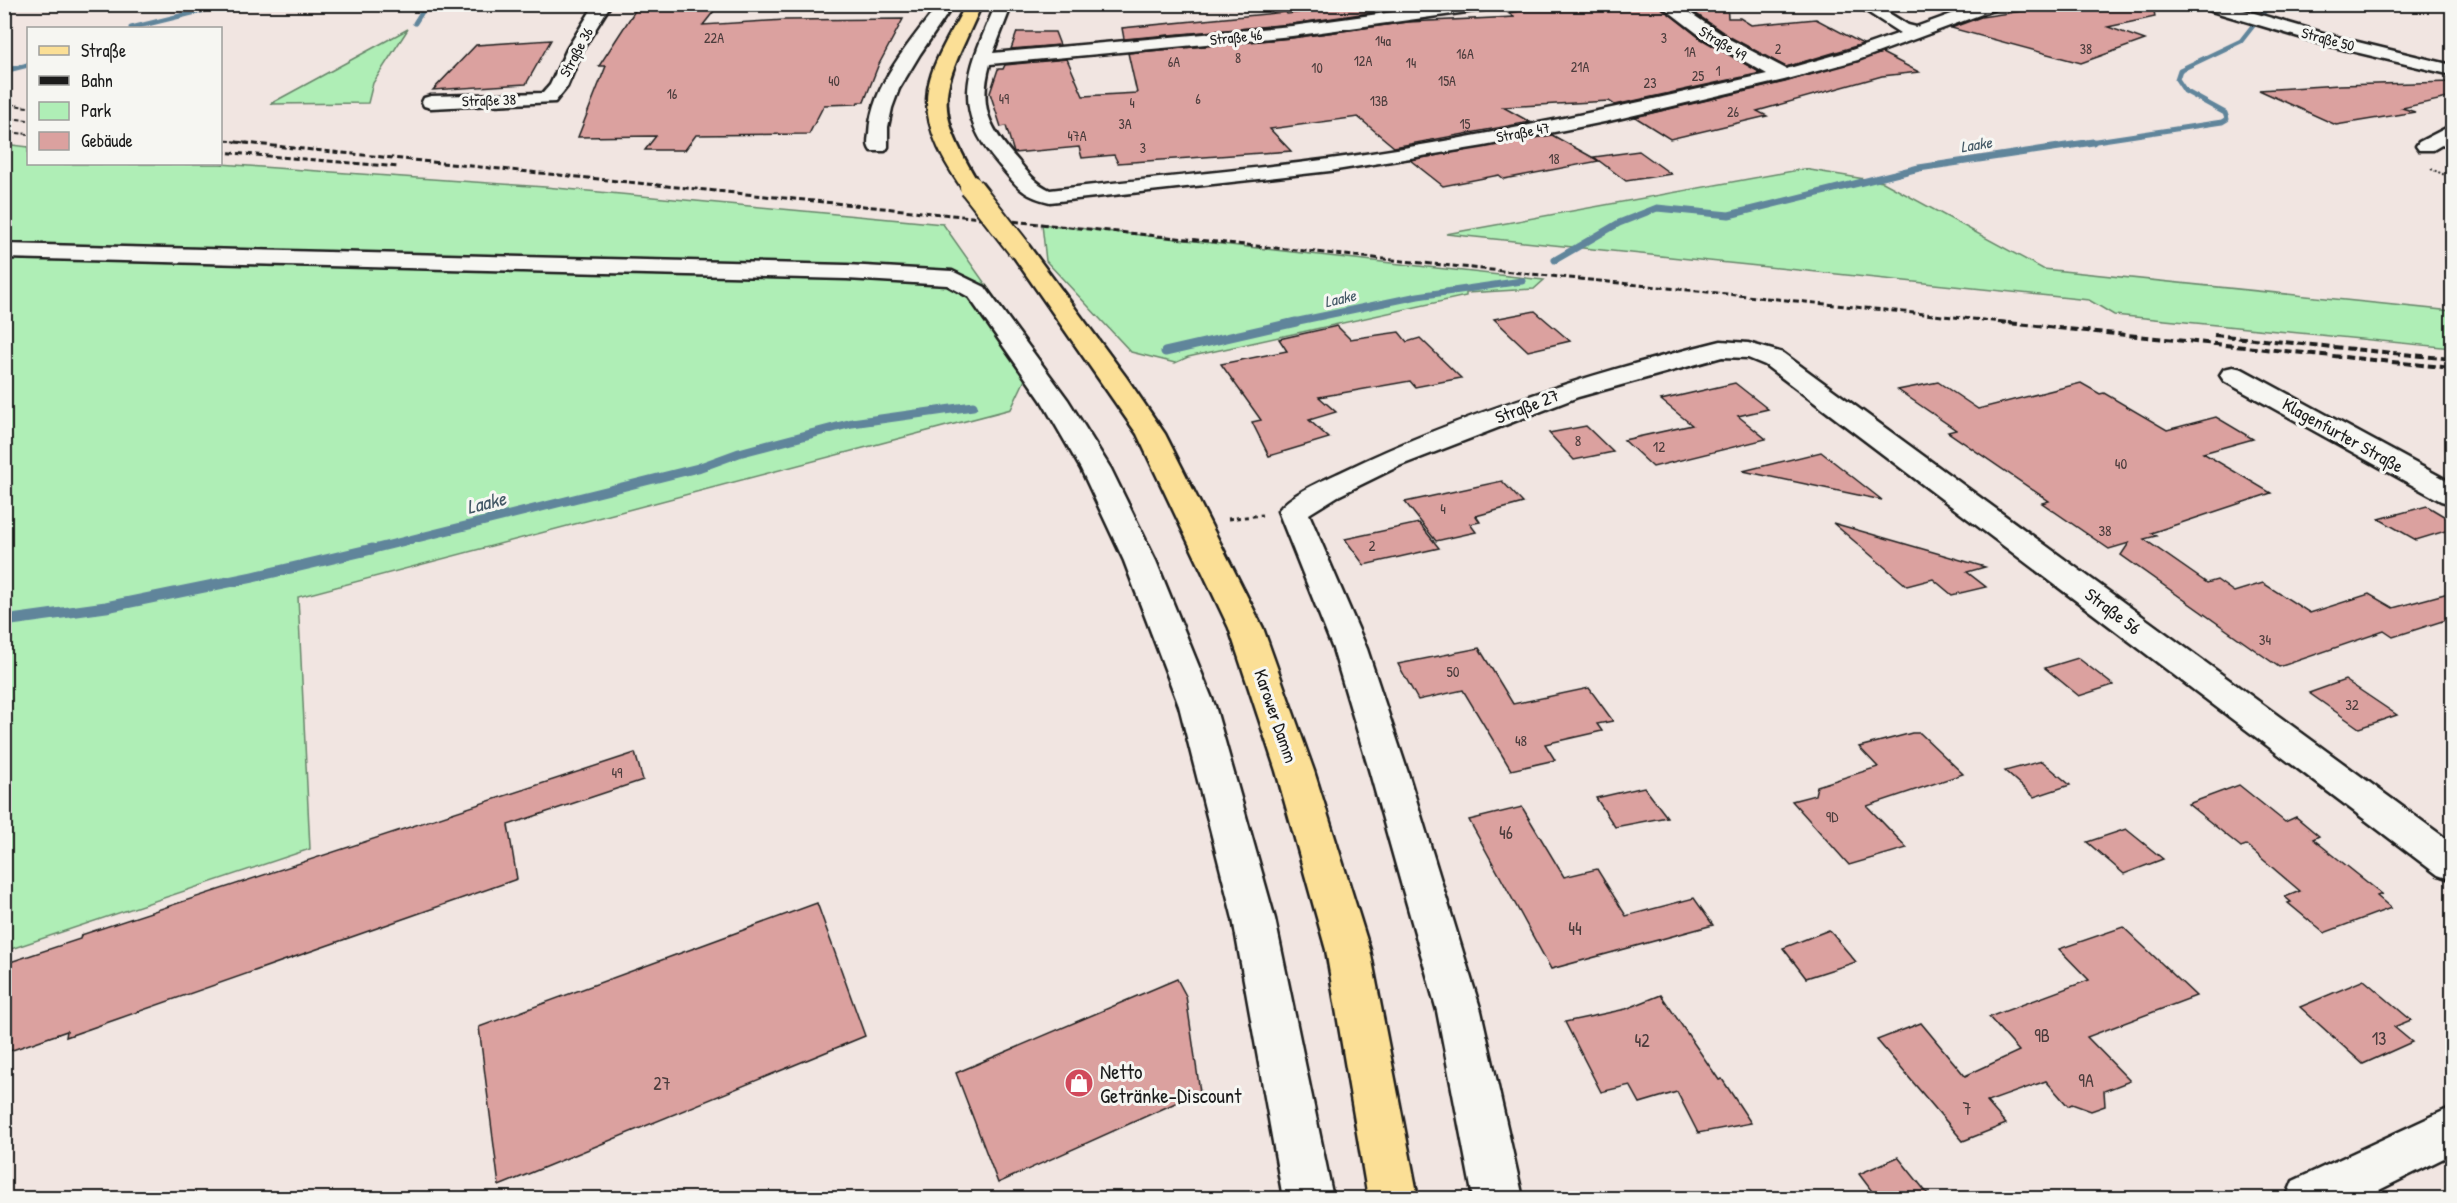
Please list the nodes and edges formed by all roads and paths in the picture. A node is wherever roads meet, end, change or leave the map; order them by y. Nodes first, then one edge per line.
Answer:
1 (603, 4) edge
2 (947, 4) edge
3 (974, 4) edge
4 (1004, 4) edge
5 (1489, 4) edge
6 (1666, 4) edge
7 (1862, 4) edge
8 (1995, 4) edge
9 (2204, 4) edge
10 (1919, 33) junction
11 (983, 59) junction
12 (2452, 70) edge
13 (1784, 75) junction
14 (548, 98) joint
15 (431, 102) dead end
16 (2452, 131) edge
17 (2426, 146) dead end
18 (878, 147) dead end
19 (4, 251) edge
20 (1774, 359) joint
21 (2233, 375) dead end
22 (2452, 495) edge
23 (2452, 864) edge
24 (2452, 1130) edge
25 (1308, 1198) edge
26 (1393, 1198) edge
27 (1498, 1198) edge
28 (2311, 1198) edge

1 - 14 street, Straße 36
2 - 18 street
3 - 26 main road, Karower Damm, bridge
4 - 11 street
5 - 11 street, Straße 46
6 - 13 street, Straße 49
7 - 10 street
8 - 10 street, Straße 47
9 - 12 street, Straße 50
10 - 13 street, Straße 47
11 - 13 street, Straße 47
14 - 15 street, Straße 38
16 - 17 street
19 - 25 street
20 - 23 street, Straße 56
20 - 27 street, Straße 27
21 - 22 street, Klagenfurter Straße
24 - 28 street

